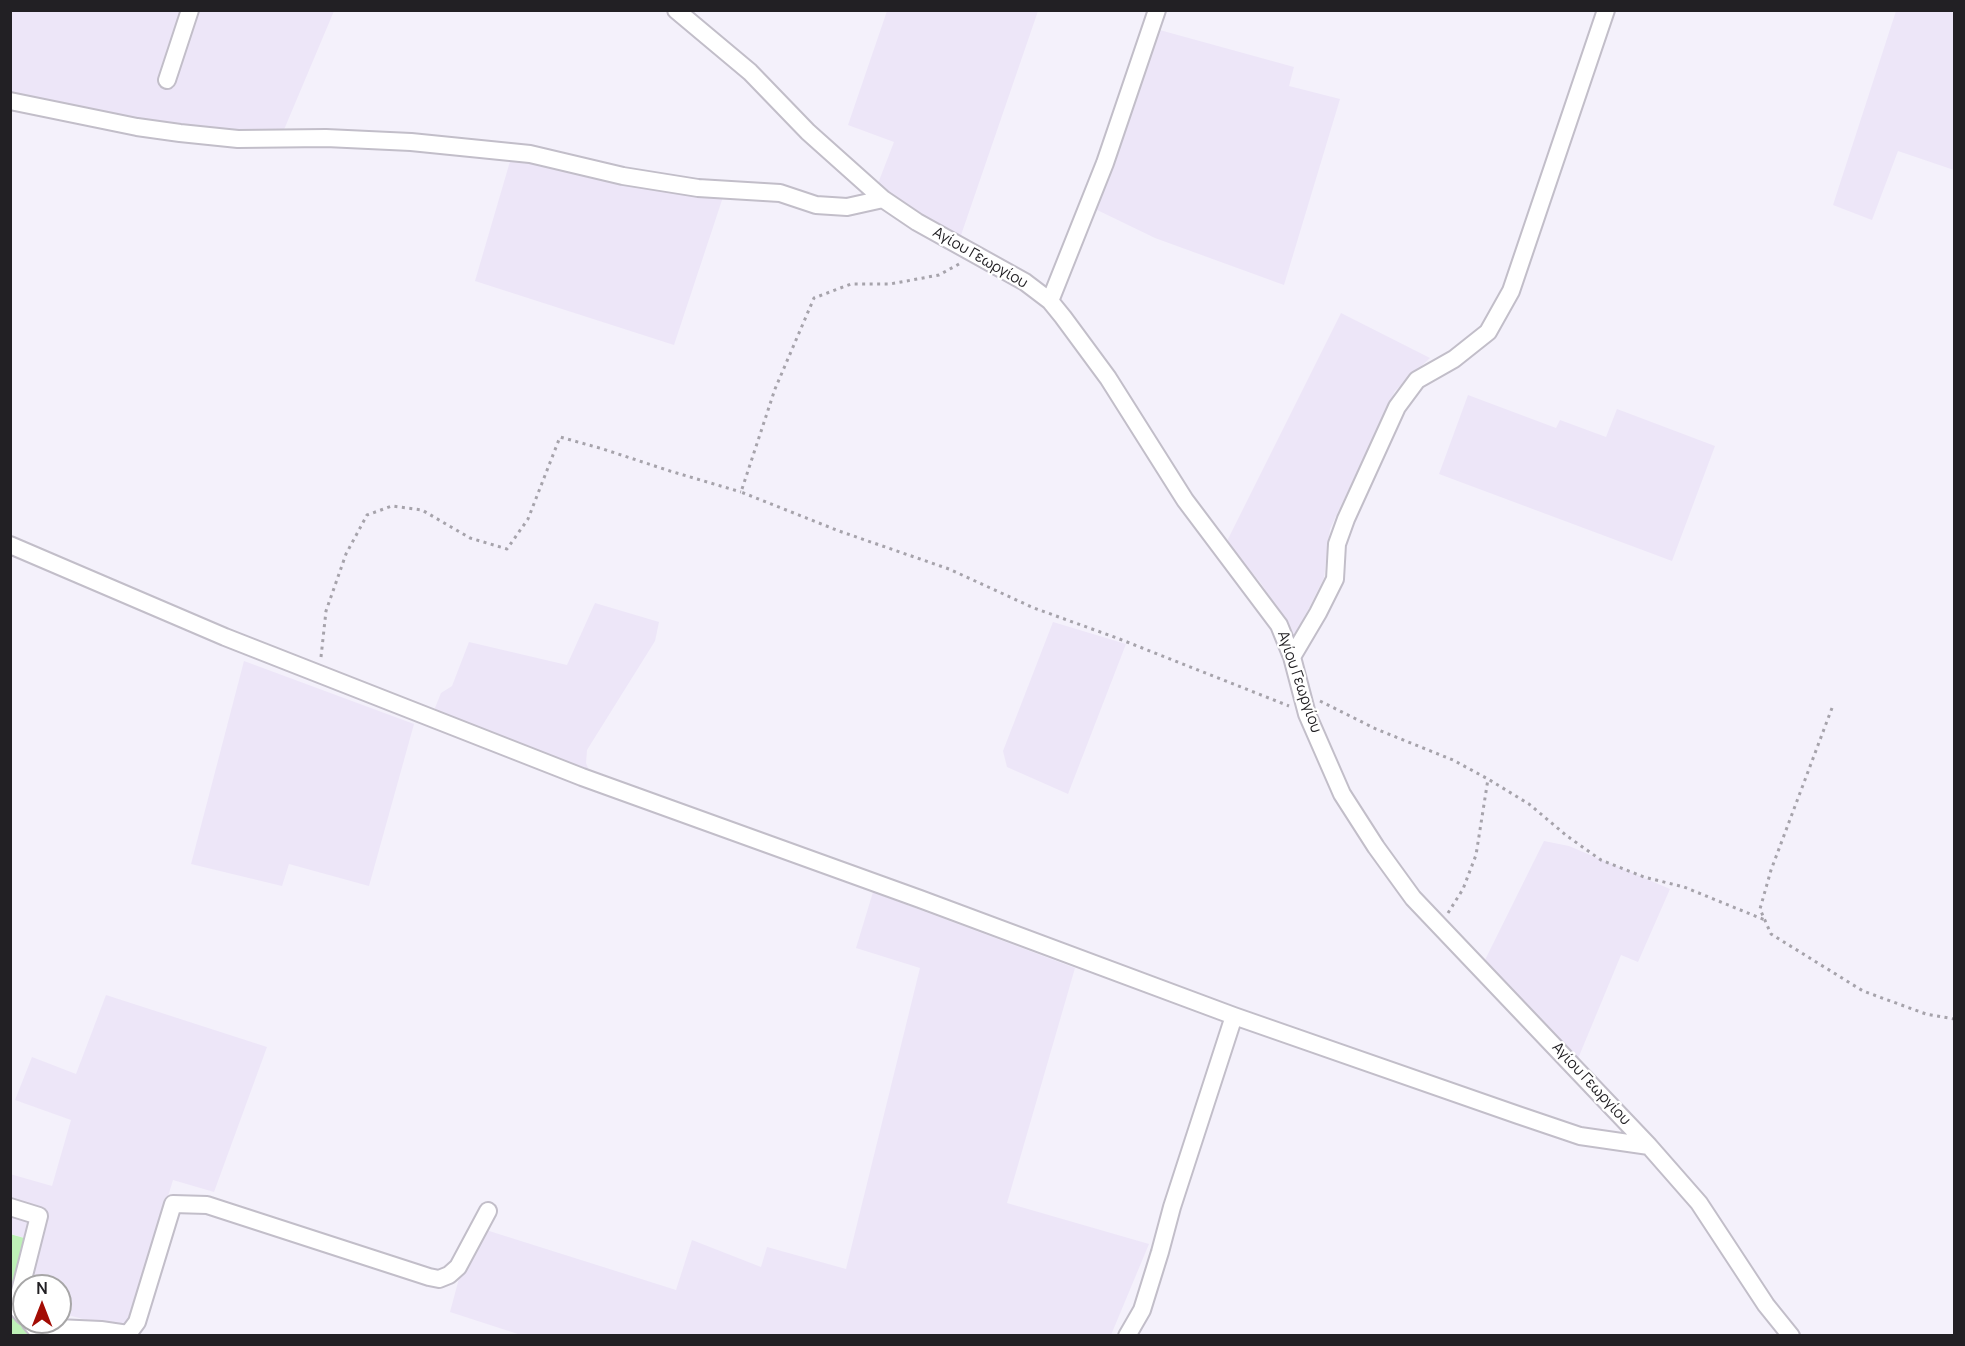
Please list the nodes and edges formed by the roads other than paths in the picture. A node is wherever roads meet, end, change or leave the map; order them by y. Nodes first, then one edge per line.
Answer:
1 (190, 10) edge
2 (676, 10) edge
3 (1157, 10) edge
4 (1606, 10) edge
5 (167, 80) dead end
6 (10, 101) edge
7 (883, 199) junction
8 (1050, 301) junction
9 (10, 545) edge
10 (1292, 657) junction
11 (1234, 1016) junction
12 (1649, 1146) junction
13 (10, 1207) edge
14 (488, 1211) dead end
15 (24, 1274) edge
16 (54, 1335) edge
17 (1127, 1335) edge
18 (1791, 1335) edge

1 - 5 street
2 - 7 street, Αγίου Γεωργίου
3 - 8 street
4 - 10 street
6 - 7 street
7 - 8 street, Αγίου Γεωργίου
8 - 10 street, Αγίου Γεωργίου
9 - 11 street
10 - 12 street, Αγίου Γεωργίου
11 - 12 street
11 - 17 street
12 - 18 street, Αγίου Γεωργίου
13 - 15 street
14 - 16 street

